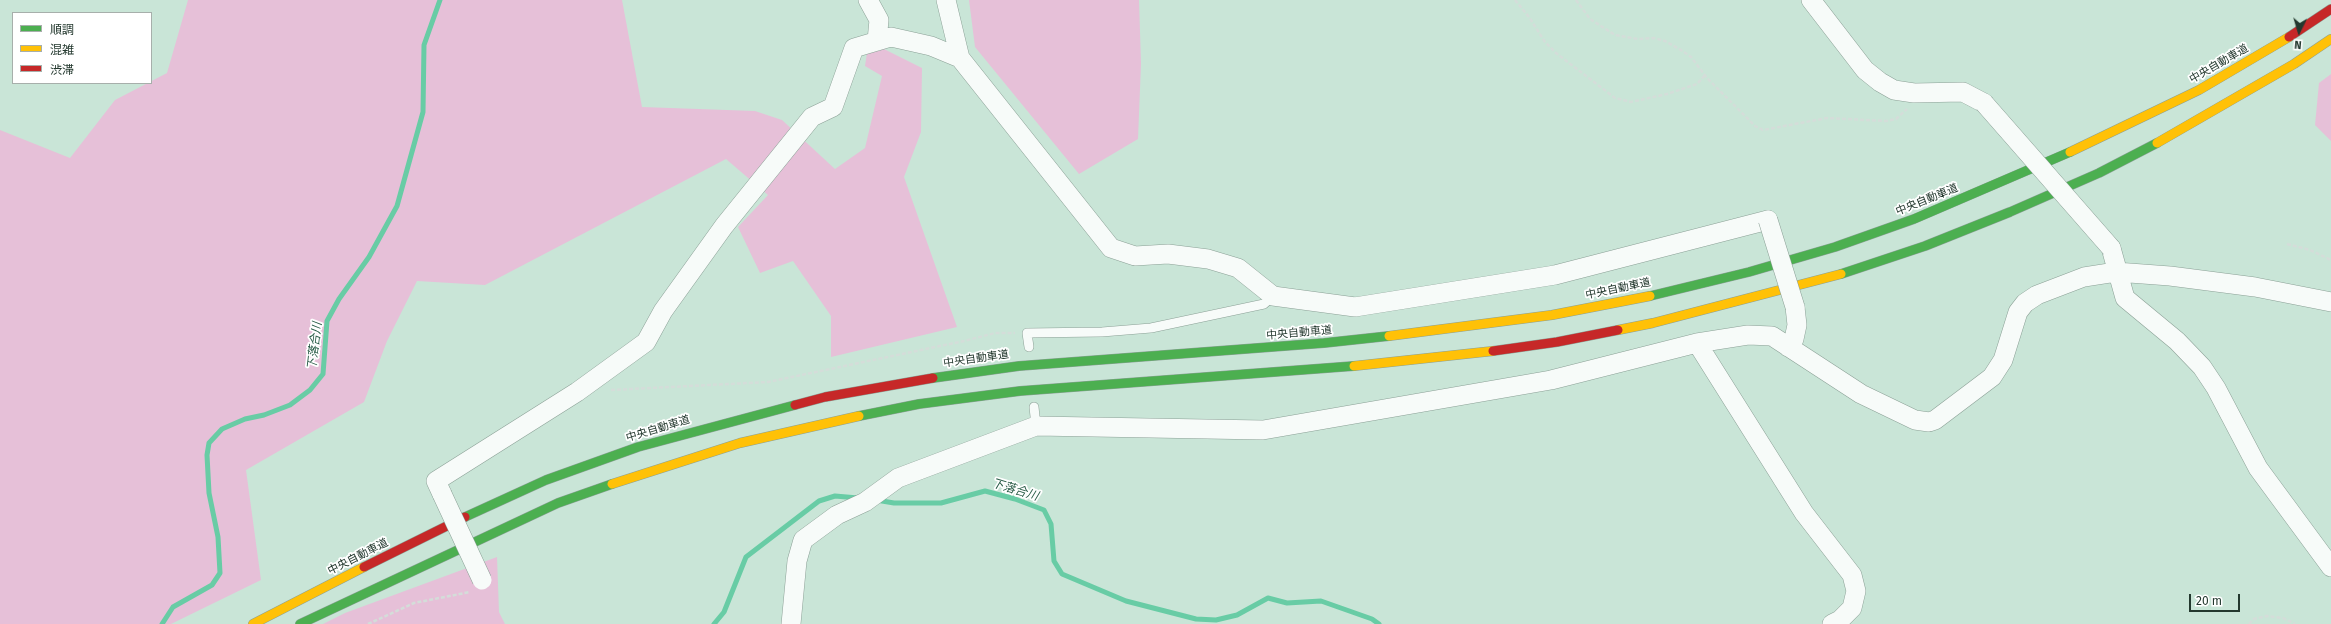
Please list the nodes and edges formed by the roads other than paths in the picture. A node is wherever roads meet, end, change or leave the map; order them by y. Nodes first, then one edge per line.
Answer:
1 (868, 0) edge
2 (946, 0) edge
3 (1811, 0) edge
4 (2331, 9) edge
5 (2331, 39) edge
6 (876, 41) junction
7 (960, 58) junction
8 (2116, 272) junction
9 (1273, 296) junction
10 (2331, 302) edge
11 (1697, 343) junction
12 (1029, 347) dead end
13 (1788, 347) junction
14 (1034, 407) dead end
15 (1036, 426) junction
16 (2331, 567) edge
17 (482, 580) road end
18 (253, 624) edge
19 (300, 624) edge
20 (791, 624) edge
21 (1832, 624) edge

1 - 6 street
2 - 7 street
3 - 8 street, bridge
4 - 18 highway, 中央自動車道
5 - 19 highway
6 - 7 street
6 - 17 street, bridge
7 - 9 street
8 - 10 street
8 - 13 street
8 - 16 street
9 - 12 lane
9 - 13 street, bridge
11 - 13 street
11 - 15 street
11 - 21 street
14 - 15 lane
15 - 20 street

